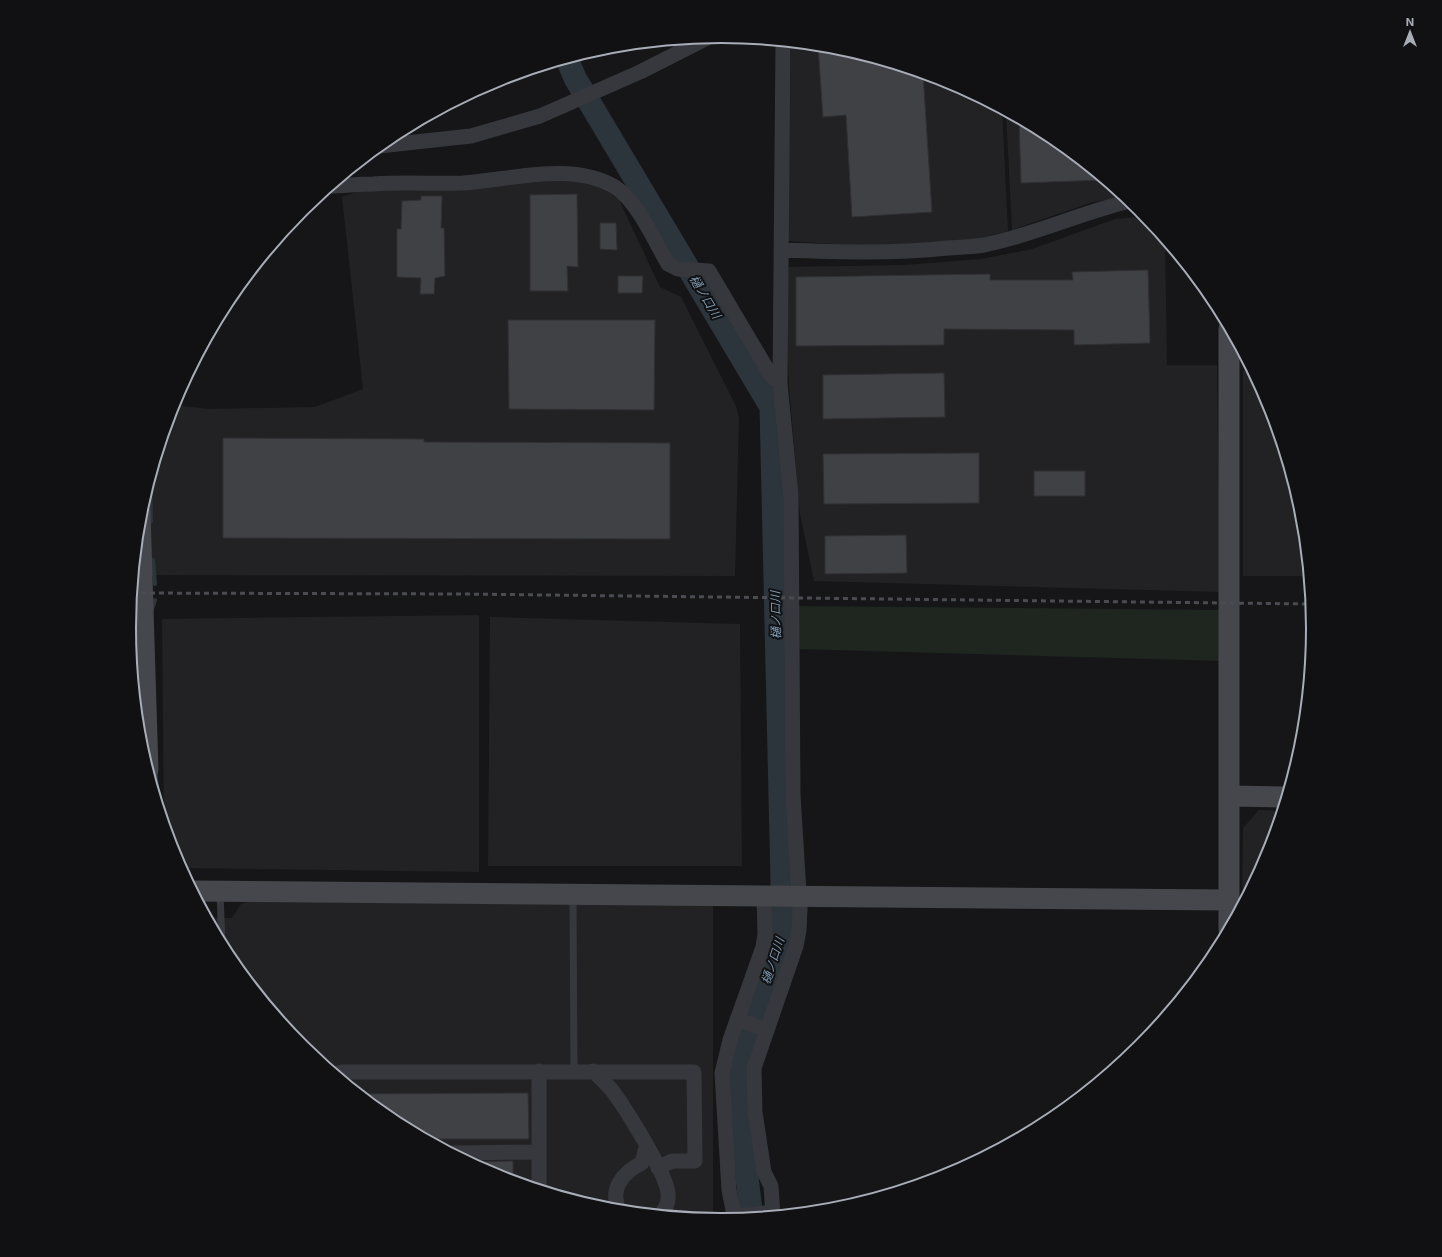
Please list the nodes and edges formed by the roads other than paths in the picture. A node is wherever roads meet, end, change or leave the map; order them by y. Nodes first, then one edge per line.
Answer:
1 (697, 44) edge
2 (784, 47) edge
3 (392, 145) edge
4 (338, 186) edge
5 (1123, 203) edge
6 (781, 250) junction
7 (1232, 343) edge
8 (780, 384) junction
9 (141, 551) edge
10 (147, 744) edge
11 (1229, 796) junction
12 (1282, 797) edge
13 (198, 890) edge
14 (220, 891) junction
15 (573, 894) junction
16 (767, 895) junction
17 (796, 895) junction
18 (1229, 900) junction
19 (1229, 919) edge
20 (222, 933) edge
21 (739, 1020) junction
22 (764, 1029) junction
23 (539, 1071) junction
24 (592, 1071) junction
25 (574, 1072) junction
26 (340, 1073) edge
27 (646, 1147) junction
28 (538, 1152) junction
29 (460, 1153) edge
30 (658, 1168) junction
31 (538, 1185) edge
32 (618, 1205) edge
33 (663, 1211) edge
34 (771, 1212) edge
35 (736, 1214) edge

1 - 3 street
2 - 6 street
4 - 8 street
5 - 6 street
6 - 8 street
7 - 11 street
8 - 17 street
9 - 10 street
11 - 12 street
11 - 18 street
13 - 14 street
14 - 15 street
14 - 20 lane
15 - 16 street
15 - 25 lane
16 - 17 street
16 - 21 street
17 - 18 street
17 - 22 street
18 - 19 street
21 - 22 street
21 - 35 street
22 - 34 street
23 - 25 street
23 - 26 street
23 - 28 street
24 - 25 street
24 - 27 street
24 - 30 street
27 - 30 street
27 - 32 street
28 - 29 street
28 - 31 street
30 - 33 street

